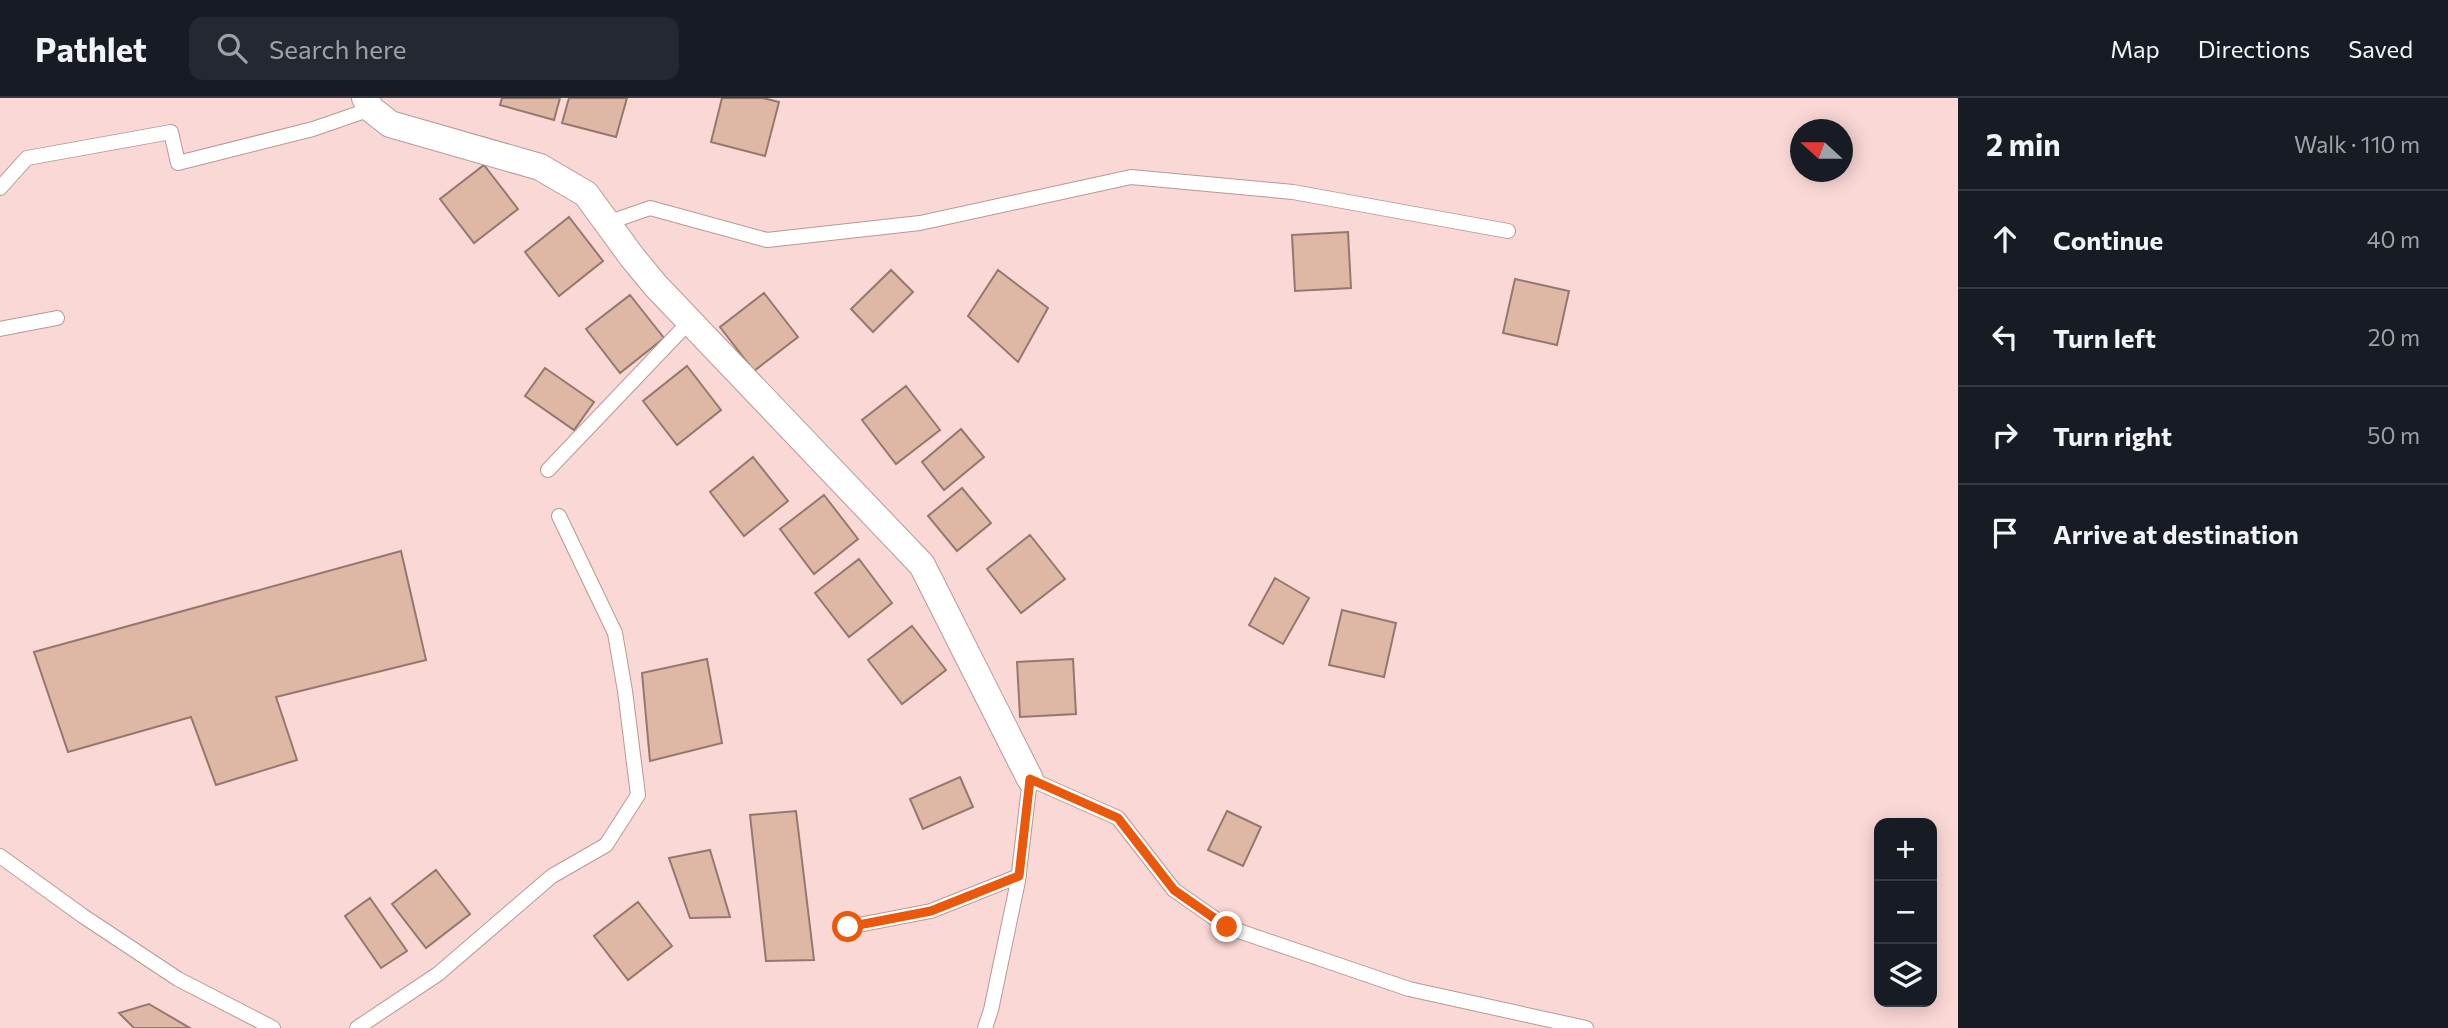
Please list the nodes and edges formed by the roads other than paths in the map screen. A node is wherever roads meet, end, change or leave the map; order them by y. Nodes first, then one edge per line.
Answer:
1 (368, 104) edge
2 (0, 188) edge
3 (607, 223) junction
4 (1508, 231) dead end
5 (57, 318) dead end
6 (690, 321) junction
7 (0, 329) edge
8 (548, 470) dead end
9 (559, 516) dead end
10 (1030, 779) junction
11 (0, 856) edge
12 (1019, 876) junction
13 (848, 927) dead end
14 (273, 1028) edge
15 (357, 1028) edge
16 (985, 1028) edge
17 (1586, 1028) edge

1 - 2 lane
1 - 3 street
3 - 4 lane
3 - 6 street
5 - 7 lane
6 - 8 lane
6 - 10 street
9 - 15 lane
10 - 12 lane
10 - 17 lane
11 - 14 lane
12 - 13 lane
12 - 16 lane

